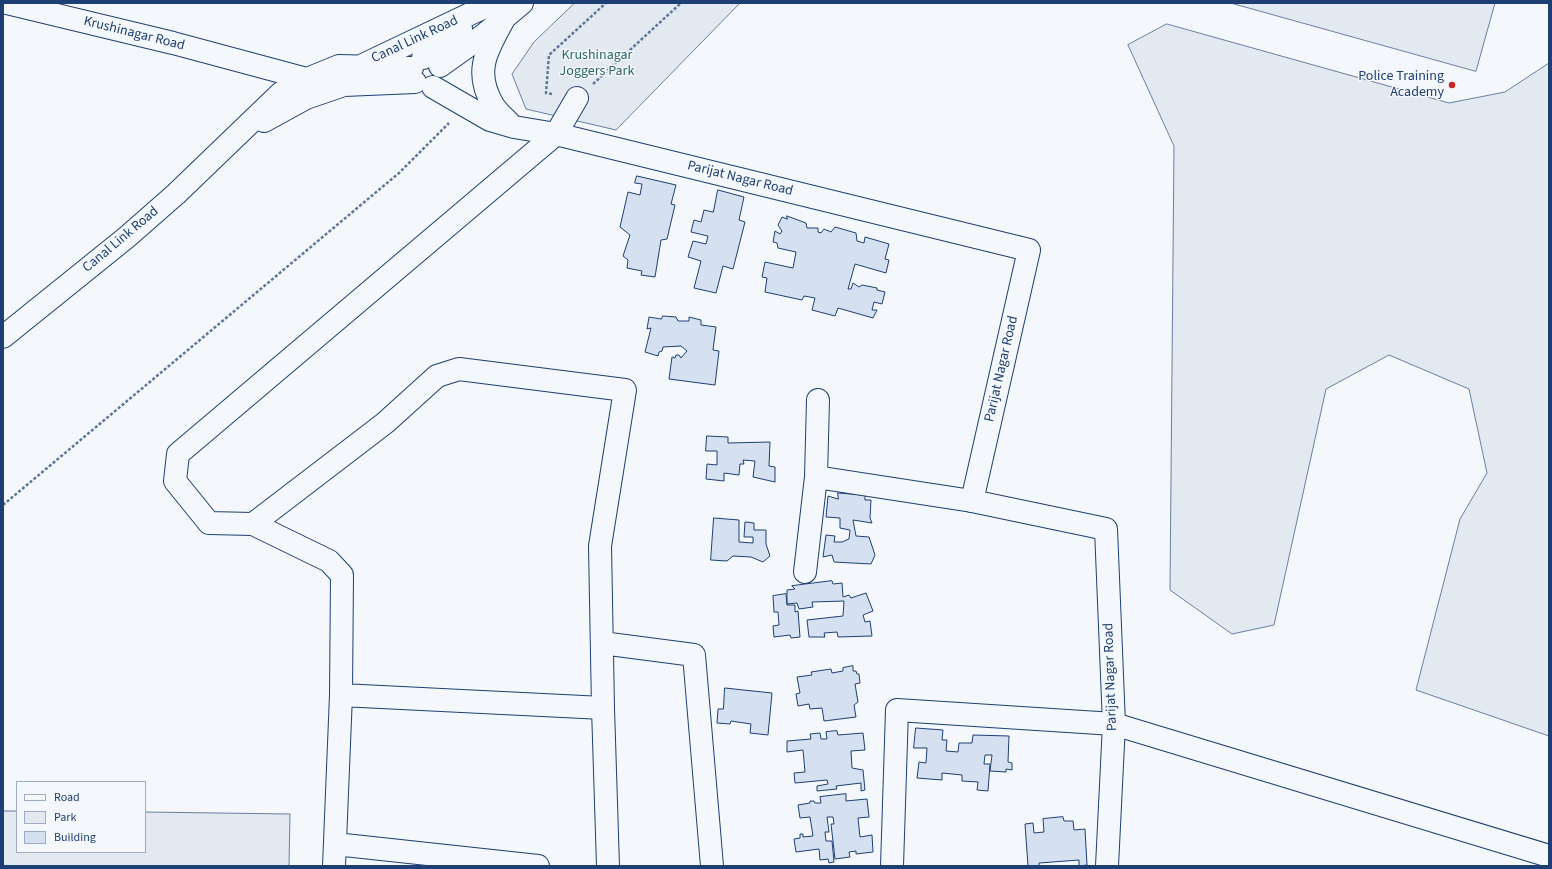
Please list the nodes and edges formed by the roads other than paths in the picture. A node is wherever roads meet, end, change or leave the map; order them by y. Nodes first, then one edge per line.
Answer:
1 (7, 3) edge
2 (522, 3) edge
3 (497, 8) edge
4 (260, 67) junction
5 (347, 73) junction
6 (427, 73) junction
7 (307, 79) junction
8 (577, 98) road end
9 (494, 106) junction
10 (514, 127) junction
11 (556, 134) junction
12 (234, 139) junction
13 (3, 337) edge
14 (818, 400) dead end
15 (816, 477) junction
16 (972, 502) junction
17 (253, 524) junction
18 (806, 572) dead end
19 (602, 643) junction
20 (341, 695) junction
21 (603, 708) junction
22 (1114, 724) junction
23 (335, 844) junction
24 (1549, 856) edge
25 (334, 866) edge
26 (538, 866) edge
27 (608, 866) edge
28 (712, 866) edge
29 (892, 866) edge
30 (1107, 866) edge

1 - 4 street, Krushinagar Road
2 - 3 street, Canal Link Road
3 - 5 street, Canal Link Road
3 - 6 street, Canal Link Road
3 - 9 street
4 - 5 street
4 - 7 street, Krushinagar Road
5 - 6 street, Canal Link Road
5 - 7 street, Canal Link Road
5 - 12 street, Canal Link Road
6 - 9 street
6 - 10 street
7 - 12 street, Canal Link Road
8 - 11 street
9 - 10 street
10 - 11 street
11 - 16 street, Parijat Nagar Road
11 - 17 street
12 - 13 street, Canal Link Road
14 - 15 street
15 - 16 street
15 - 18 street
16 - 22 street, Parijat Nagar Road
17 - 19 street
17 - 20 street
19 - 21 street
19 - 28 street
20 - 21 street
20 - 23 street
21 - 27 street
22 - 24 street
22 - 29 street
22 - 30 street, Parijat Nagar Road
23 - 25 street
23 - 26 street

